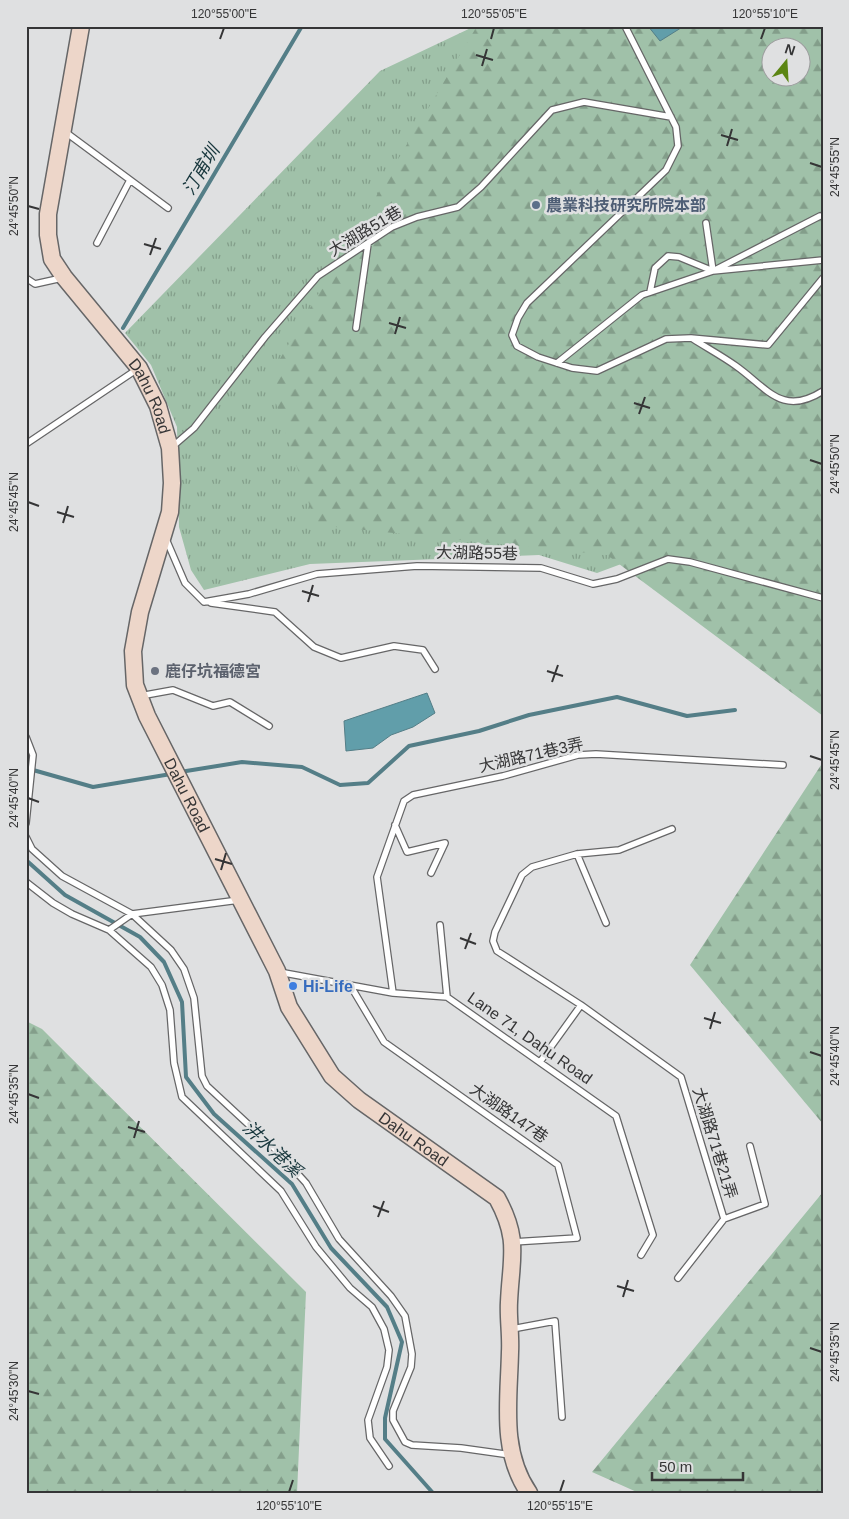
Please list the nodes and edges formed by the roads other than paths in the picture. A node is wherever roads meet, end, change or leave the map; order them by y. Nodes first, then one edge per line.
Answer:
1 (81, 26) edge
2 (625, 26) edge
3 (671, 117) junction
4 (62, 129) junction
5 (130, 180) junction
6 (168, 208) dead end
7 (820, 216) dead end
8 (706, 223) dead end
9 (97, 243) dead end
10 (368, 244) junction
11 (823, 260) edge
12 (713, 271) junction
13 (64, 277) junction
14 (26, 278) edge
15 (823, 278) edge
16 (650, 292) junction
17 (356, 328) dead end
18 (691, 338) junction
19 (557, 363) junction
20 (139, 368) junction
21 (823, 391) edge
22 (26, 444) edge
23 (170, 448) junction
24 (164, 533) junction
25 (823, 598) edge
26 (204, 602) junction
27 (435, 669) dead end
28 (140, 696) junction
29 (269, 726) dead end
30 (26, 737) edge
31 (783, 765) dead end
32 (28, 778) edge
33 (26, 823) edge
34 (395, 824) junction
35 (672, 829) dead end
36 (26, 837) edge
37 (577, 854) junction
38 (431, 873) dead end
39 (26, 882) edge
40 (241, 900) junction
41 (132, 914) junction
42 (606, 923) dead end
43 (440, 925) dead end
44 (109, 930) junction
45 (277, 972) junction
46 (350, 985) junction
47 (393, 993) junction
48 (447, 997) junction
49 (581, 1005) junction
50 (540, 1062) junction
51 (750, 1146) dead end
52 (724, 1220) junction
53 (513, 1242) junction
54 (641, 1254) dead end
55 (678, 1278) dead end
56 (510, 1329) junction
57 (562, 1417) dead end
58 (511, 1455) junction
59 (389, 1466) dead end
60 (529, 1493) edge

1 - 4 street, Dahu Road
2 - 3 lane
3 - 10 lane, 大湖路51巷
3 - 19 lane
4 - 5 lane
4 - 13 street, Dahu Road
5 - 6 lane
5 - 9 lane
7 - 12 lane
8 - 12 lane
10 - 17 lane
10 - 23 lane, 大湖路51巷
11 - 12 lane
12 - 16 lane
12 - 16 lane
13 - 14 lane
13 - 20 street, Dahu Road
15 - 18 lane
16 - 19 lane
18 - 19 lane
18 - 21 lane
20 - 22 lane
20 - 23 street, Dahu Road
23 - 24 street, Dahu Road
24 - 26 lane
24 - 28 street, Dahu Road
25 - 26 lane, 大湖路55巷
26 - 27 lane
28 - 29 lane
28 - 40 street, Dahu Road
30 - 32 lane
31 - 34 lane, 大湖路71巷3弄
32 - 33 lane
34 - 38 lane
34 - 47 lane, 大湖路71巷3弄
35 - 37 lane, 大湖路71巷21弄
36 - 41 lane
37 - 42 lane
37 - 49 lane, 大湖路71巷21弄
39 - 44 lane
40 - 41 lane
40 - 45 street, Dahu Road
41 - 44 lane
41 - 58 lane
43 - 48 lane
44 - 59 lane
45 - 46 lane, Lane 71, Dahu Road
45 - 53 street, Dahu Road
46 - 47 lane, Lane 71, Dahu Road
46 - 53 lane, 大湖路147巷
47 - 48 lane, Lane 71, Dahu Road
48 - 50 lane, Lane 71, Dahu Road
49 - 50 lane
49 - 52 lane, 大湖路71巷21弄
50 - 54 lane, Lane 71, Dahu Road
51 - 52 lane, 大湖路71巷21弄
52 - 55 lane, 大湖路71巷21弄
53 - 56 street, Dahu Road
56 - 57 lane
56 - 58 street, Dahu Road
58 - 60 street, Dahu Road

